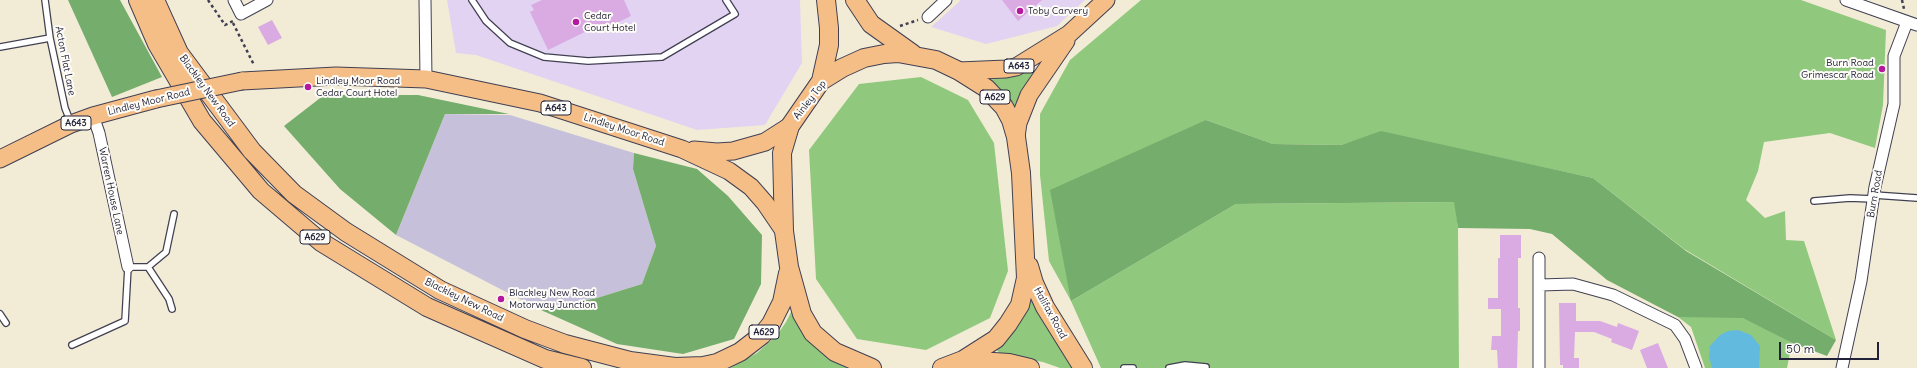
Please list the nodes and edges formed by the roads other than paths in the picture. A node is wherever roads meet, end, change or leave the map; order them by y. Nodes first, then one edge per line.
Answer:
1 (45, 0) edge
2 (138, 0) edge
3 (155, 0) edge
4 (234, 0) edge
5 (267, 0) edge
6 (425, 0) edge
7 (472, 0) edge
8 (726, 0) edge
9 (826, 0) edge
10 (855, 0) edge
11 (946, 0) edge
12 (1106, 0) edge
13 (1846, 0) edge
14 (928, 17) road end
15 (1912, 24) edge
16 (1070, 34) junction
17 (50, 38) junction
18 (0, 47) edge
19 (914, 55) junction
20 (959, 71) junction
21 (426, 79) junction
22 (821, 81) junction
23 (93, 116) junction
24 (71, 124) junction
25 (790, 126) junction
26 (1016, 137) junction
27 (682, 149) junction
28 (0, 159) edge
29 (1874, 197) junction
30 (1917, 198) edge
31 (1814, 201) dead end
32 (174, 214) dead end
33 (784, 231) junction
34 (1025, 254) junction
35 (1539, 258) dead end
36 (128, 266) junction
37 (148, 266) junction
38 (789, 267) junction
39 (1540, 285) junction
40 (172, 309) dead end
41 (0, 314) edge
42 (6, 324) dead end
43 (72, 345) dead end
44 (963, 360) junction
45 (1206, 367) edge
46 (582, 368) edge
47 (872, 368) edge
48 (942, 368) edge
49 (1030, 368) edge
50 (1084, 368) edge
51 (1124, 368) edge
52 (1133, 368) edge
53 (1169, 368) edge
54 (1539, 368) edge
55 (1696, 368) edge
56 (1842, 368) edge

1 - 17 lane, Acton Flat Lane
2 - 46 highway, Blackley New Road / A629
3 - 38 highway, Blackley New Road / A629
4 - 5 street
6 - 21 street
7 - 8 lane
9 - 22 highway, A629
10 - 19 highway, A629
11 - 14 street
12 - 16 main road, A643
13 - 15 street
15 - 29 street, Burn Road
16 - 20 main road, A643
16 - 26 main road, A643
17 - 18 lane
17 - 24 lane, Acton Flat Lane
19 - 20 highway, Ainley Top / A629
19 - 22 highway, Ainley Top / A629
20 - 26 highway, Ainley Top / A629
21 - 23 main road, Lindley Moor Road / A643, bridge
21 - 27 main road, Lindley Moor Road / A643
22 - 25 highway, Ainley Top / A629
23 - 24 main road, Lindley Moor Road / A643
23 - 36 street, Warren House Lane
24 - 28 main road, Lindley Moor Road / A643
25 - 27 main road, Lindley Moor Road / A643
25 - 33 highway, Ainley Top / A629
26 - 34 highway, Ainley Top / A629
27 - 33 main road, Lindley Moor Road / A643
29 - 30 lane
29 - 31 lane
29 - 56 street, Burn Road
32 - 37 lane
33 - 38 highway, Ainley Top / A629
34 - 44 highway, Ainley Top / A629
34 - 50 highway, Halifax Road / A629
35 - 39 street
36 - 37 lane
36 - 43 lane
37 - 40 lane
38 - 47 highway, Ainley Top / A629
39 - 54 street
39 - 55 street
41 - 42 lane
44 - 48 highway, Ainley Top / A629
44 - 49 highway, A629
45 - 53 lane
51 - 52 lane

